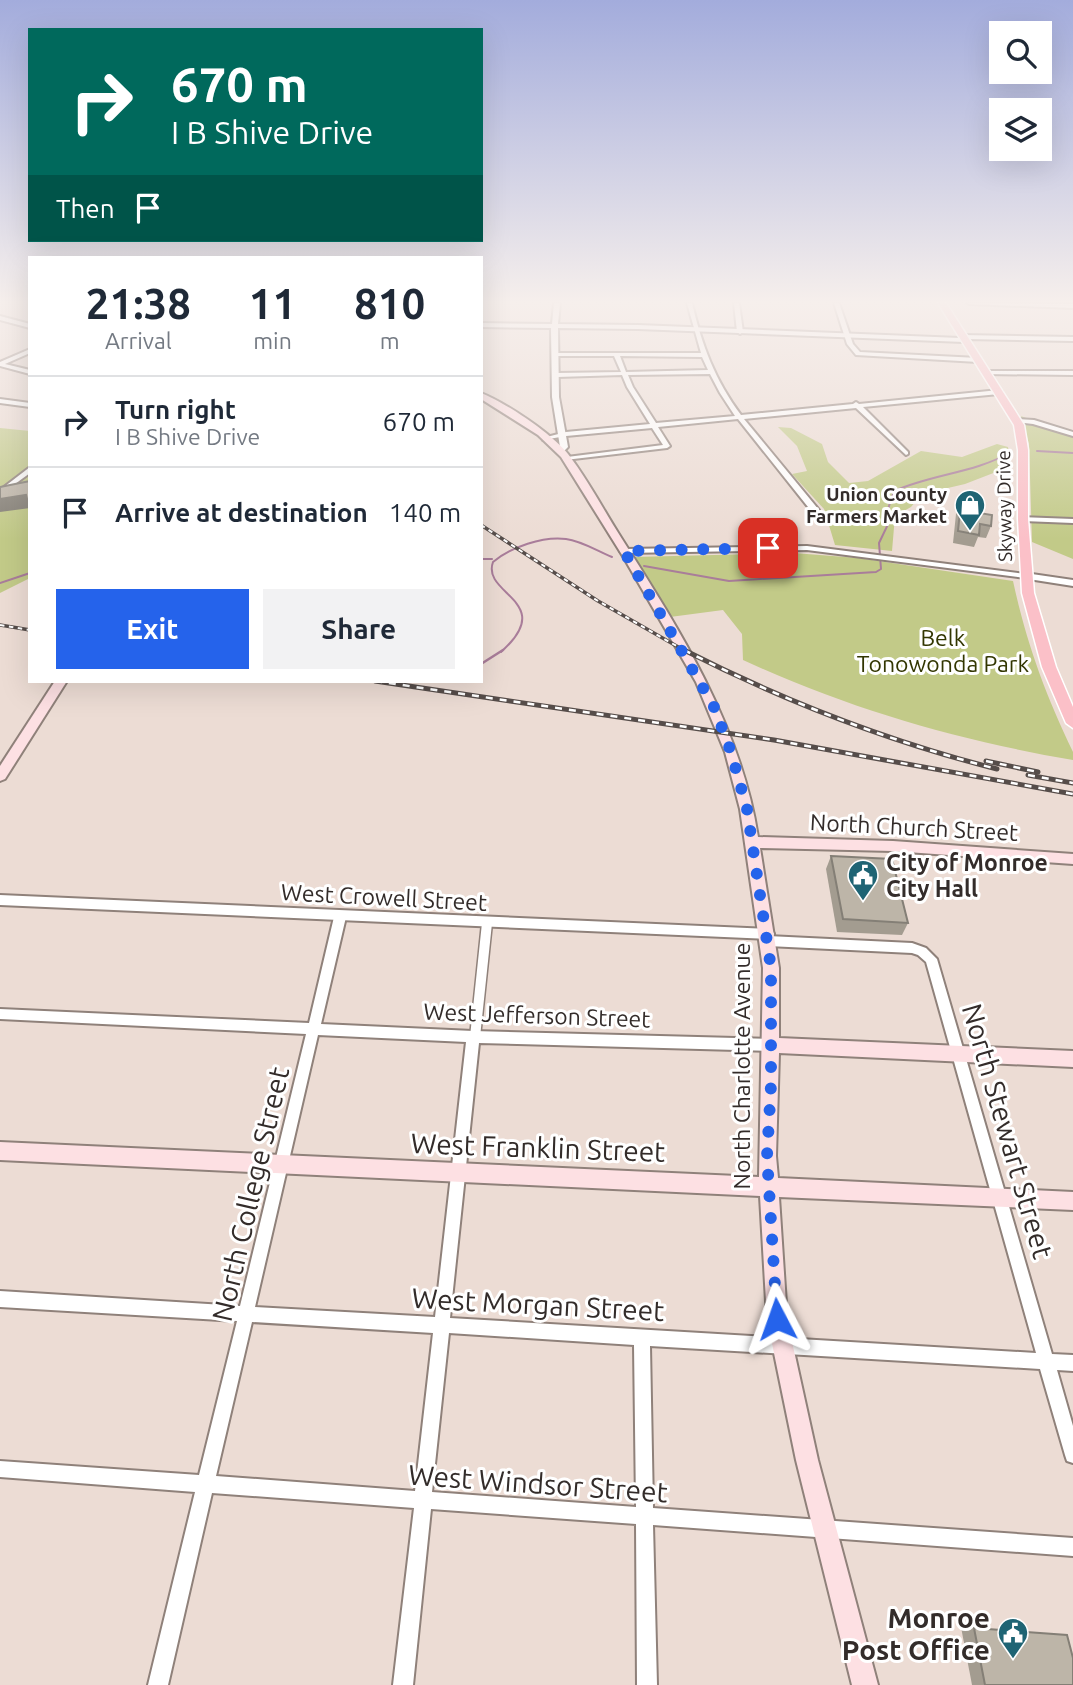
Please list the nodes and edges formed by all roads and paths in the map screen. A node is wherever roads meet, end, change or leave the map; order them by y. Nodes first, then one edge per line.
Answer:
1 (556, 382) edge
2 (628, 382) edge
3 (718, 382) edge
4 (992, 382) edge
5 (999, 392) junction
6 (483, 396) edge
7 (0, 401) edge
8 (856, 404) junction
9 (28, 405) edge
10 (741, 417) junction
11 (1017, 421) junction
12 (656, 426) junction
13 (1073, 434) edge
14 (549, 436) junction
15 (905, 453) dead end
16 (564, 455) junction
17 (28, 471) edge
18 (0, 493) edge
19 (815, 510) dead end
20 (1023, 519) junction
21 (1073, 521) edge
22 (624, 551) junction
23 (1025, 576) junction
24 (1073, 583) edge
25 (60, 683) edge
26 (1073, 723) edge
27 (0, 776) edge
28 (752, 842) junction
29 (1073, 859) edge
30 (0, 900) edge
31 (340, 917) junction
32 (487, 923) junction
33 (768, 938) junction
34 (918, 950) joint
35 (0, 1014) edge
36 (315, 1030) junction
37 (474, 1037) junction
38 (772, 1045) junction
39 (958, 1053) junction
40 (1073, 1059) edge
41 (0, 1151) edge
42 (283, 1164) junction
43 (458, 1172) junction
44 (768, 1185) junction
45 (1000, 1197) junction
46 (1073, 1201) edge
47 (0, 1299) edge
48 (247, 1314) junction
49 (442, 1325) junction
50 (642, 1337) junction
51 (782, 1345) junction
52 (1046, 1361) junction
53 (1073, 1363) edge
54 (1073, 1455) edge
55 (0, 1469) edge
56 (208, 1483) junction
57 (424, 1501) junction
58 (643, 1516) junction
59 (825, 1528) junction
60 (1073, 1547) edge
61 (158, 1685) edge
62 (402, 1685) edge
63 (647, 1685) edge
64 (865, 1685) edge

1 - 14 street
2 - 12 street
3 - 10 street
4 - 5 main road, Skyway Drive
5 - 8 street
5 - 11 main road, Skyway Drive
6 - 14 main road, North Charlotte Avenue
7 - 9 street
8 - 10 street
8 - 15 street
10 - 12 street
10 - 19 street
11 - 13 street
11 - 20 main road, Skyway Drive
12 - 14 street
12 - 16 street
14 - 16 main road, North Charlotte Avenue
14 - 16 street
16 - 22 main road, North Charlotte Avenue
17 - 18 street
20 - 21 street
20 - 23 main road, Skyway Drive
22 - 23 street
22 - 28 main road, North Charlotte Avenue
23 - 24 street
23 - 26 main road, Skyway Drive
25 - 27 main road
28 - 29 main road, North Church Street
28 - 33 main road, North Charlotte Avenue
30 - 31 street, West Crowell Street
31 - 32 street, West Crowell Street
31 - 36 street, North College Street
32 - 33 street, West Crowell Street
32 - 37 street
33 - 34 street, West Crowell Street
33 - 38 main road, North Charlotte Avenue
34 - 39 street, North Stewart Street
35 - 36 street, West Jefferson Street
36 - 37 street, West Jefferson Street
36 - 42 street, North College Street
37 - 38 street, West Jefferson Street
37 - 43 street
38 - 39 main road, West Jefferson Street
38 - 44 main road, North Charlotte Avenue
39 - 40 main road, West Jefferson Street
39 - 45 street, North Stewart Street
41 - 42 main road, West Franklin Street
42 - 43 main road, West Franklin Street
42 - 48 street, North College Street
43 - 44 main road, West Franklin Street
43 - 49 street
44 - 45 main road, West Franklin Street
44 - 51 main road, North Charlotte Avenue
45 - 46 main road, West Franklin Street
45 - 52 street, North Stewart Street
47 - 48 street, West Morgan Street
48 - 49 street, West Morgan Street
48 - 56 street, North College Street
49 - 50 street, West Morgan Street
49 - 57 street
50 - 51 street, West Morgan Street
50 - 58 street
51 - 52 street, West Morgan Street
51 - 59 main road, North Charlotte Avenue
52 - 53 street, West Morgan Street
52 - 54 street, North Stewart Street
55 - 56 street, West Windsor Street
56 - 57 street, West Windsor Street
56 - 61 street, North College Street
57 - 58 street, West Windsor Street
57 - 62 street
58 - 59 street, West Windsor Street
58 - 63 street
59 - 60 street, West Windsor Street
59 - 64 main road, North Charlotte Avenue

